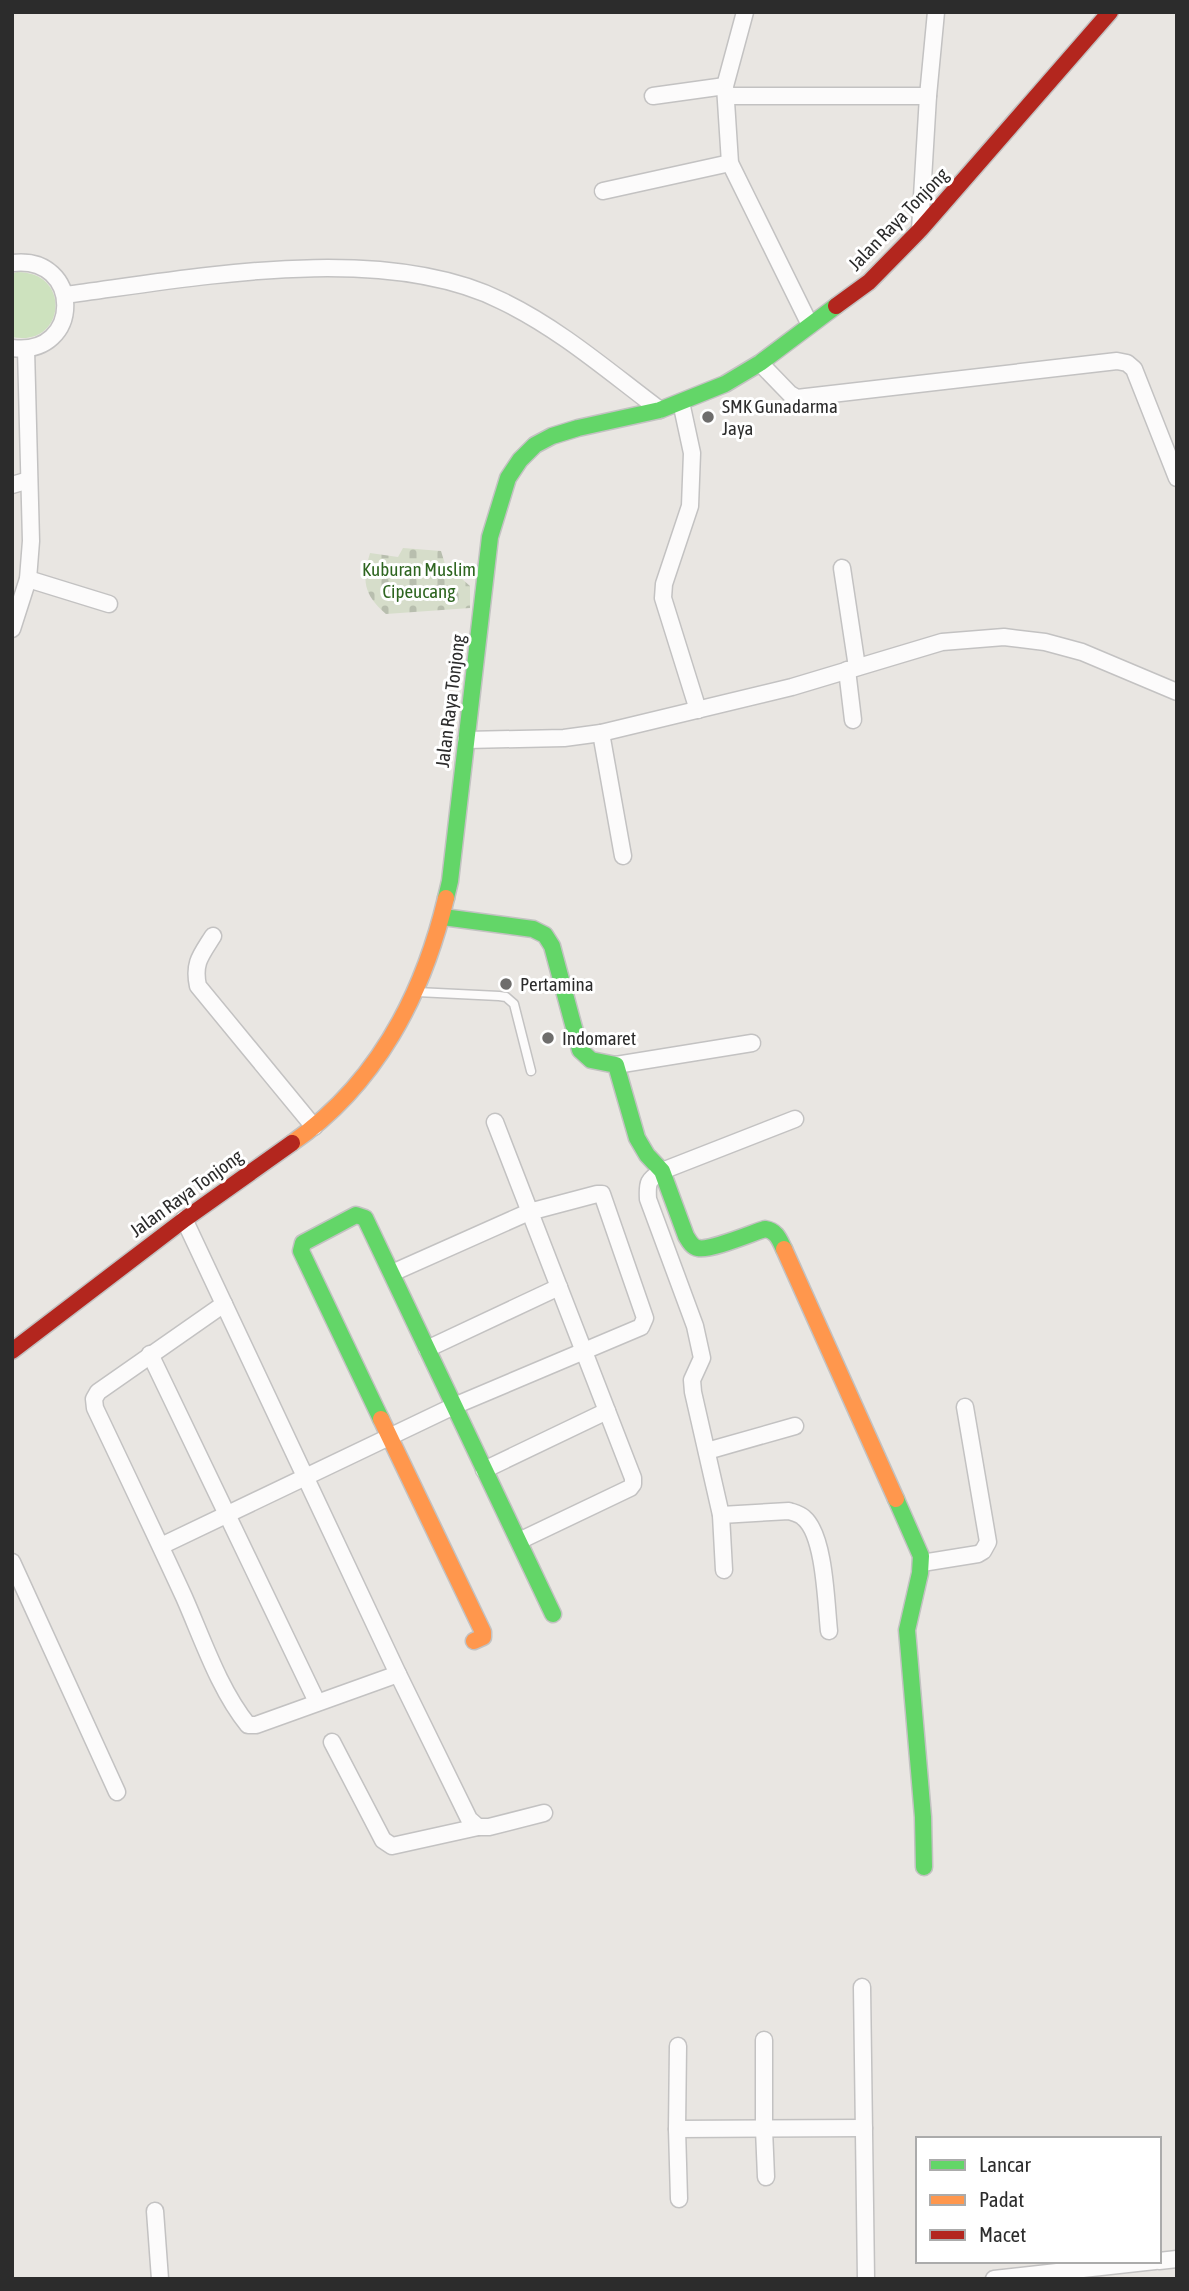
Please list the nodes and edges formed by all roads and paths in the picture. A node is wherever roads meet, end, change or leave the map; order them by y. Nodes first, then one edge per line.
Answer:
1 (745, 12) edge
2 (936, 12) edge
3 (1110, 12) edge
4 (725, 91) junction
5 (653, 96) dead end
6 (928, 96) junction
7 (730, 163) junction
8 (603, 191) dead end
9 (920, 230) junction
10 (12, 263) edge
11 (65, 295) junction
12 (810, 325) junction
13 (19, 348) edge
14 (760, 363) junction
15 (681, 402) junction
16 (660, 410) junction
17 (1177, 478) edge
18 (30, 480) junction
19 (12, 485) edge
20 (842, 568) dead end
21 (28, 579) junction
22 (109, 604) dead end
23 (12, 628) edge
24 (852, 668) junction
25 (1177, 692) edge
26 (698, 710) junction
27 (852, 720) dead end
28 (601, 733) junction
29 (466, 740) junction
30 (622, 856) dead end
31 (443, 917) junction
32 (213, 936) dead end
33 (417, 992) junction
34 (752, 1043) dead end
35 (616, 1065) junction
36 (531, 1072) dead end
37 (795, 1119) dead end
38 (495, 1122) dead end
39 (314, 1127) junction
40 (663, 1171) junction
41 (529, 1212) junction
42 (184, 1219) junction
43 (392, 1273) junction
44 (559, 1287) junction
45 (224, 1304) junction
46 (427, 1349) junction
47 (12, 1351) edge
48 (585, 1352) junction
49 (150, 1354) junction
50 (454, 1406) junction
51 (965, 1407) dead end
52 (607, 1411) junction
53 (795, 1426) dead end
54 (391, 1436) junction
55 (707, 1451) junction
56 (484, 1470) junction
57 (306, 1476) junction
58 (226, 1514) junction
59 (721, 1515) junction
60 (519, 1541) junction
61 (161, 1546) junction
62 (12, 1562) edge
63 (922, 1563) junction
64 (724, 1570) dead end
65 (553, 1614) dead end
66 (829, 1631) dead end
67 (474, 1641) dead end
68 (398, 1674) junction
69 (317, 1702) junction
70 (332, 1742) dead end
71 (117, 1791) dead end
72 (544, 1813) dead end
73 (478, 1827) junction
74 (924, 1867) dead end
75 (862, 1987) dead end
76 (764, 2040) dead end
77 (678, 2046) dead end
78 (864, 2128) junction
79 (677, 2129) junction
80 (764, 2129) junction
81 (766, 2178) dead end
82 (679, 2199) dead end
83 (155, 2211) dead end
84 (1139, 2263) edge
85 (160, 2279) edge
86 (866, 2279) edge
87 (994, 2279) edge

1 - 4 street
2 - 6 street
3 - 9 street, Jalan Raya Tonjong
4 - 5 street
4 - 6 street
4 - 7 street
6 - 9 street
7 - 8 street
7 - 12 street
9 - 12 street, Jalan Raya Tonjong
10 - 11 street
11 - 13 street
11 - 16 street
12 - 14 street, Jalan Raya Tonjong
13 - 18 street
14 - 15 street, Jalan Raya Tonjong
14 - 17 street
15 - 16 street, Jalan Raya Tonjong
15 - 26 street
16 - 29 street, Jalan Raya Tonjong
18 - 19 street
18 - 21 street
20 - 24 street
21 - 22 street
21 - 23 street
24 - 25 street
24 - 26 street
24 - 27 street
26 - 28 street
28 - 29 street
28 - 30 street
29 - 31 street, Jalan Raya Tonjong
31 - 33 street, Jalan Raya Tonjong
31 - 35 street
32 - 39 street
33 - 36 lane
33 - 39 street, Jalan Raya Tonjong
34 - 35 street
35 - 40 street
37 - 40 street
38 - 41 street
39 - 42 street, Jalan Raya Tonjong
40 - 55 street
40 - 63 street
41 - 43 street
41 - 44 street
41 - 48 street
42 - 45 street
42 - 47 street, Jalan Raya Tonjong
43 - 46 street
43 - 54 street
44 - 46 street
44 - 48 street
45 - 49 street
45 - 57 street
46 - 50 street
48 - 50 street
48 - 52 street
49 - 58 street
49 - 61 street
50 - 54 street
50 - 56 street
51 - 63 street
52 - 56 street
52 - 60 street
53 - 55 street
54 - 57 street
54 - 67 street
55 - 59 street
56 - 60 street
57 - 58 street
57 - 68 street
58 - 61 street
58 - 69 street
59 - 64 street
59 - 66 street
60 - 65 street
61 - 69 street
62 - 71 street
63 - 74 street
68 - 69 street
68 - 73 street
70 - 73 street
72 - 73 street
75 - 78 street
76 - 80 street
77 - 79 street
78 - 80 street
78 - 86 street
79 - 80 street
79 - 82 street
80 - 81 street
83 - 85 street
84 - 87 street

